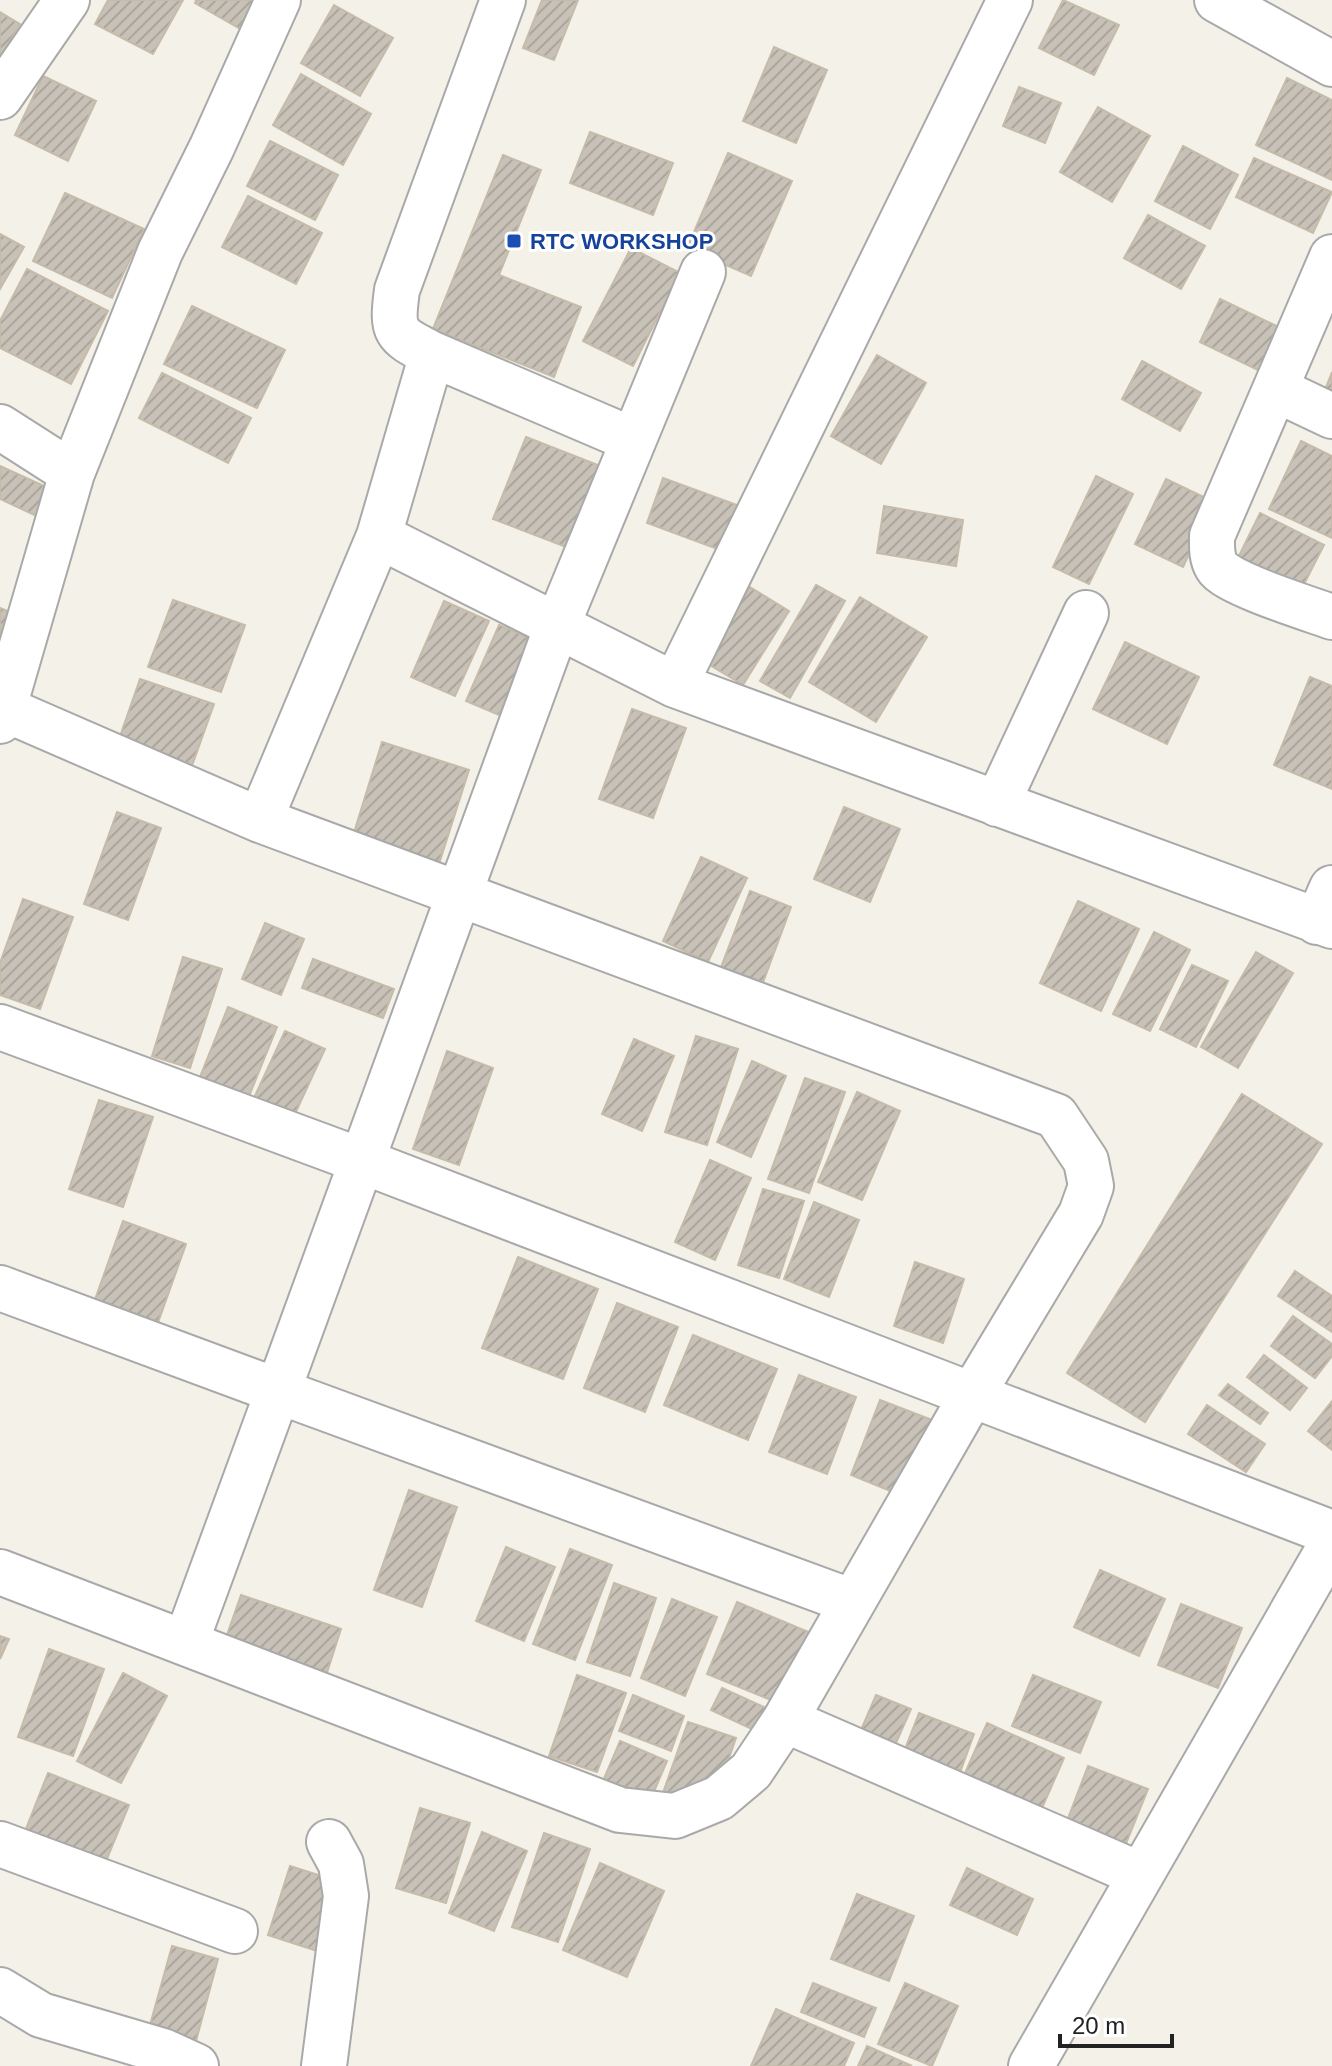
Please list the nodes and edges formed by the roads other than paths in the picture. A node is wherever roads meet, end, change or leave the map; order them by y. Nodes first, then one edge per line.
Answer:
1 (67, 0) edge
2 (278, 0) edge
3 (503, 0) edge
4 (1010, 0) edge
5 (1217, 0) edge
6 (1332, 64) edge
7 (0, 97) edge
8 (1332, 257) edge
9 (703, 272) dead end
10 (432, 354) junction
11 (1277, 390) junction
12 (1332, 416) edge
13 (0, 427) edge
14 (633, 440) junction
15 (72, 473) junction
16 (379, 536) junction
17 (1086, 613) dead end
18 (1332, 617) edge
19 (557, 626) junction
20 (675, 685) junction
21 (2, 713) edge
22 (997, 804) junction
23 (260, 820) junction
24 (459, 895) junction
25 (1327, 912) edge
26 (0, 1027) edge
27 (362, 1161) junction
28 (0, 1288) edge
29 (278, 1391) junction
30 (972, 1395) junction
31 (1332, 1533) edge
32 (1332, 1543) edge
33 (0, 1572) edge
34 (853, 1602) junction
35 (1319, 1604) edge
36 (186, 1642) junction
37 (785, 1720) junction
38 (329, 1842) dead end
39 (0, 1844) edge
40 (1141, 1875) junction
41 (235, 1931) dead end
42 (0, 1990) edge
43 (196, 2066) edge
44 (324, 2066) edge
45 (1031, 2066) edge

1 - 7 street
2 - 15 street
3 - 10 street
4 - 20 street
5 - 6 street
8 - 11 street
9 - 14 street
10 - 14 street
10 - 16 street
11 - 12 street
11 - 18 street
13 - 15 street
14 - 19 street
15 - 21 street
16 - 19 street
16 - 23 street
17 - 22 street
19 - 20 street
19 - 24 street
20 - 22 street
21 - 23 street
22 - 25 street
23 - 24 street
24 - 27 street
24 - 30 street
26 - 27 street
27 - 29 street
27 - 30 street
28 - 29 street
29 - 34 street
29 - 36 street
30 - 31 street
30 - 34 street
32 - 35 street
33 - 36 street
34 - 37 street
35 - 40 street
36 - 37 street
37 - 40 street
38 - 44 street
39 - 41 street
40 - 45 street
42 - 43 street

